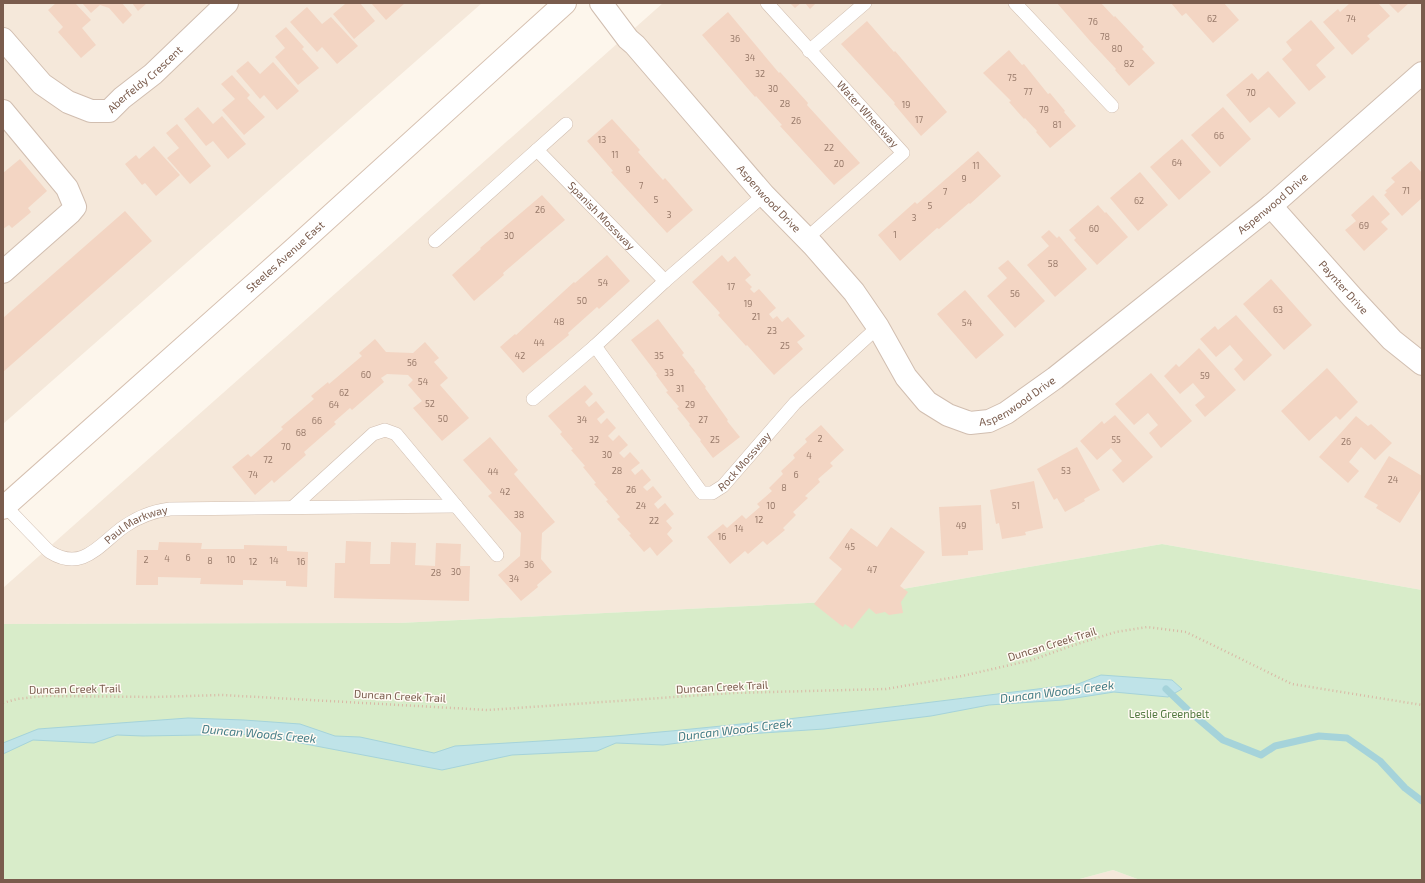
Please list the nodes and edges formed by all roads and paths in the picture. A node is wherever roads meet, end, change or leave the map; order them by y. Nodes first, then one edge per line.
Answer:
1 (226, 3) edge
2 (565, 3) edge
3 (601, 3) edge
4 (767, 3) edge
5 (864, 3) edge
6 (1015, 3) edge
7 (3, 39) edge
8 (809, 51) junction
9 (1422, 73) edge
10 (1112, 106) dead end
11 (3, 111) edge
12 (566, 124) dead end
13 (537, 150) junction
14 (764, 195) junction
15 (1271, 206) junction
16 (806, 239) junction
17 (435, 240) dead end
18 (3, 272) edge
19 (665, 281) junction
20 (878, 327) junction
21 (595, 346) junction
22 (1422, 364) edge
23 (533, 399) dead end
24 (4, 506) edge
25 (456, 506) junction
26 (293, 507) junction
27 (497, 555) dead end
28 (3, 703) edge
29 (1422, 705) edge

1 - 7 street, Aberfeldy Crescent
2 - 24 street, Steeles Avenue East
3 - 14 street, Aspenwood Drive
4 - 8 lane, Water Wheelway
5 - 8 lane
6 - 10 lane
8 - 16 lane, Water Wheelway
9 - 15 street, Aspenwood Drive
11 - 18 street
12 - 13 lane
13 - 17 lane
13 - 19 lane, Spanish Mossway
14 - 16 street, Aspenwood Drive
14 - 19 lane
15 - 20 street, Aspenwood Drive
15 - 22 street, Paynter Drive
16 - 20 street, Aspenwood Drive
19 - 21 lane
20 - 21 lane, Rock Mossway
21 - 23 lane
24 - 26 lane, Paul Markway
25 - 26 lane, Paul Markway
25 - 26 lane
25 - 27 lane
28 - 29 path, Duncan Creek Trail

